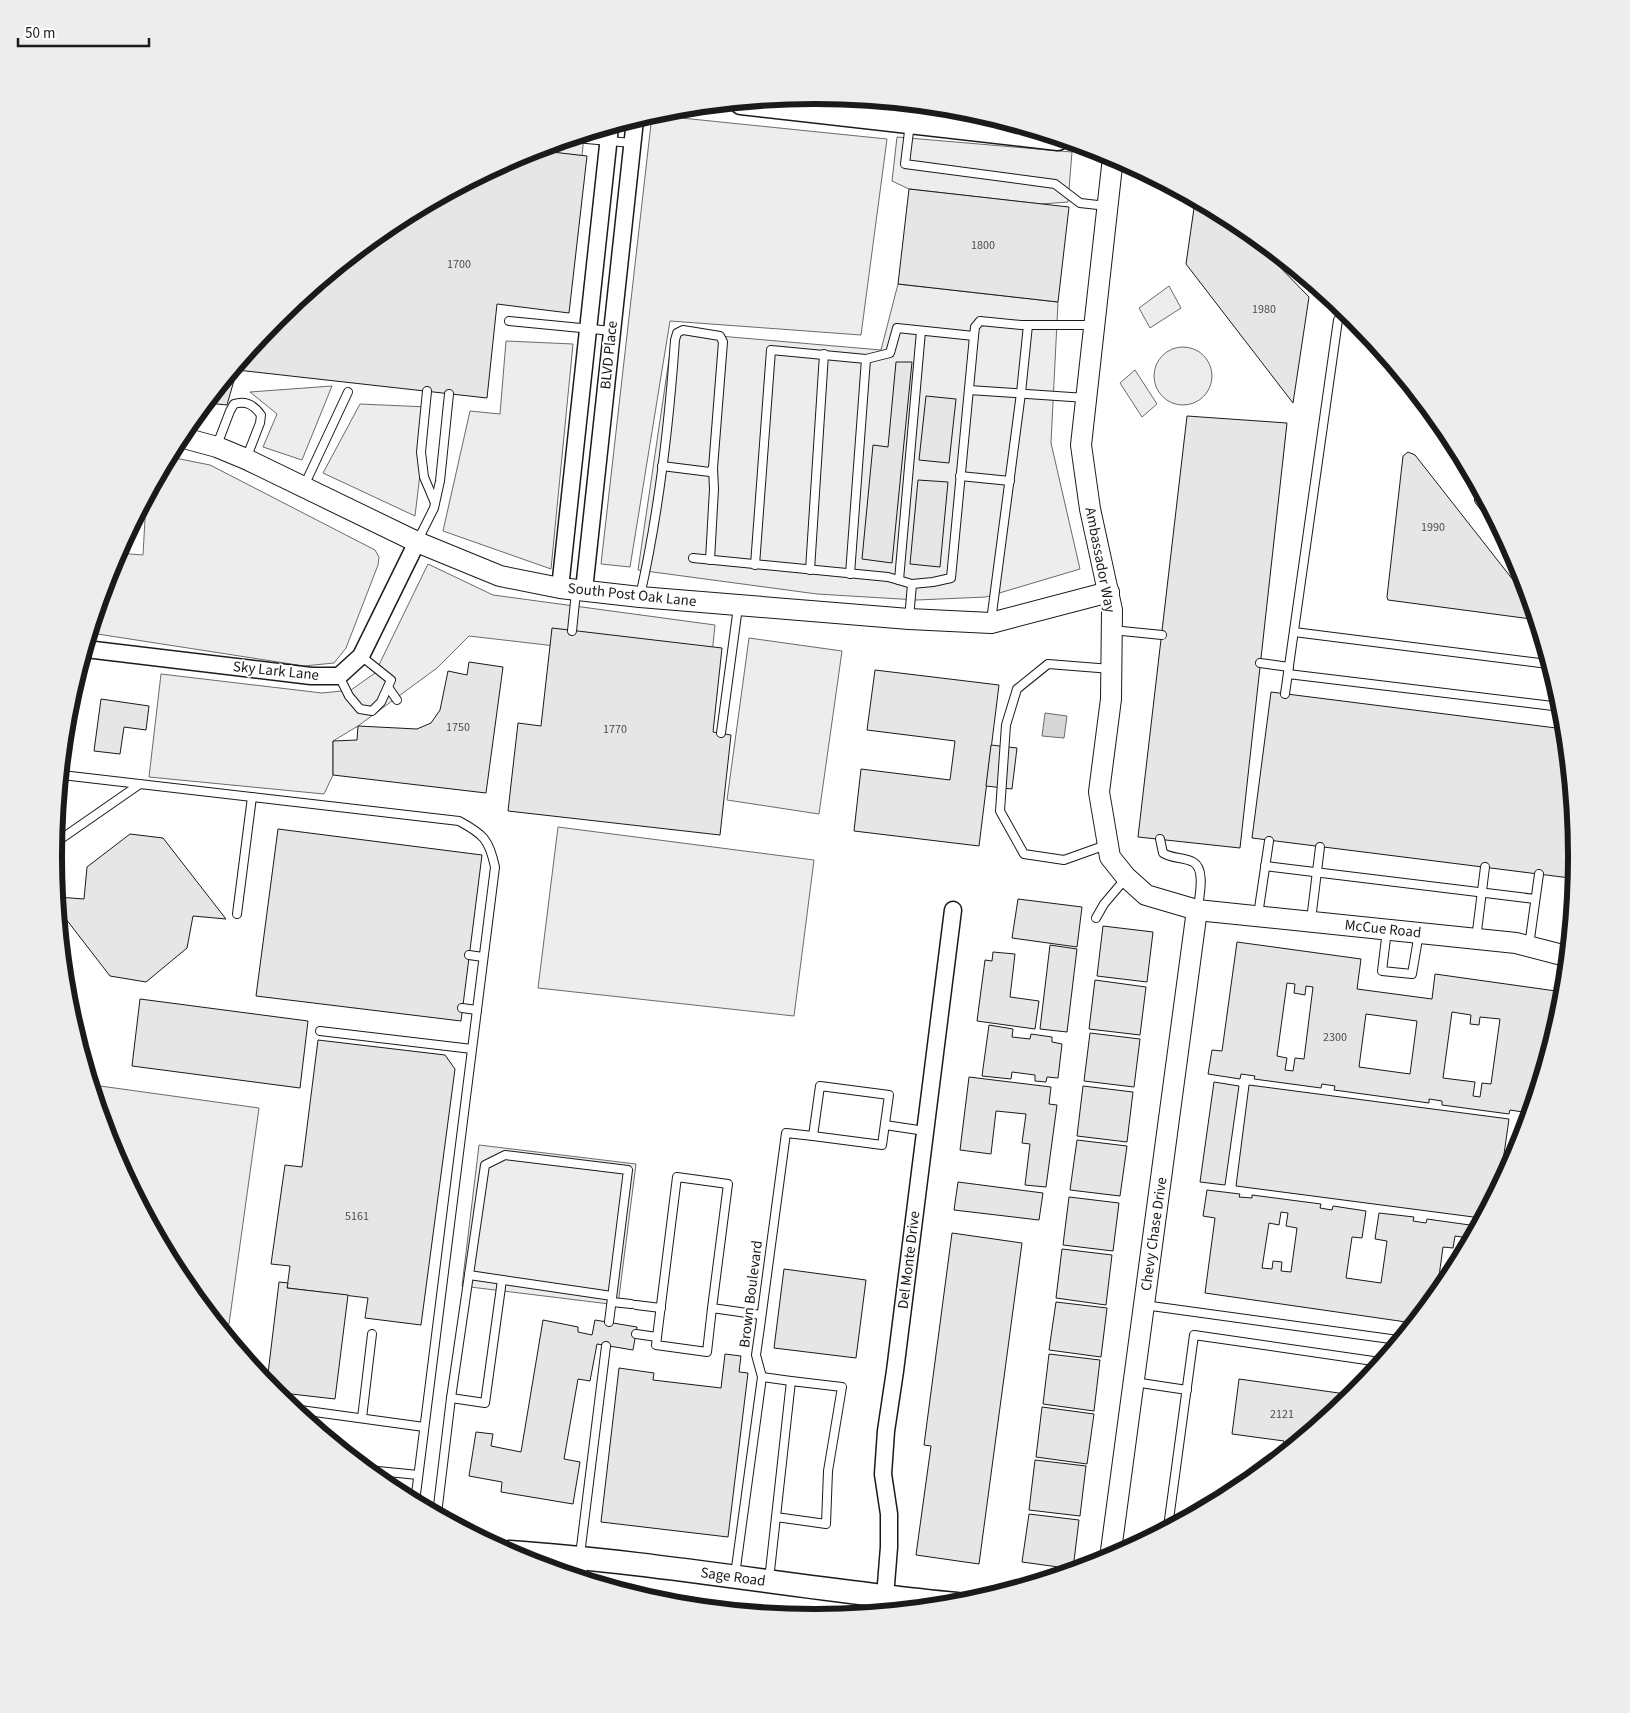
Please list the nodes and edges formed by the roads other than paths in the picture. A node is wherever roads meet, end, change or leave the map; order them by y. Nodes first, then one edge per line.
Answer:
1 (767, 106) edge
2 (910, 122) junction
3 (634, 126) edge
4 (609, 134) edge
5 (1029, 136) edge
6 (632, 143) junction
7 (1112, 165) edge
8 (1108, 206) junction
9 (1340, 318) edge
10 (509, 321) dead end
11 (1028, 325) junction
12 (1094, 325) junction
13 (588, 328) junction
14 (612, 330) junction
15 (922, 331) junction
16 (974, 336) junction
17 (824, 354) junction
18 (866, 359) junction
19 (969, 390) junction
20 (427, 391) dead end
21 (348, 392) dead end
22 (1022, 393) junction
23 (449, 394) dead end
24 (1086, 398) junction
25 (188, 439) edge
26 (217, 447) junction
27 (246, 458) junction
28 (662, 466) junction
29 (713, 468) junction
30 (960, 476) junction
31 (1010, 481) junction
32 (304, 486) junction
33 (435, 503) junction
34 (417, 542) junction
35 (694, 558) dead end
36 (710, 560) junction
37 (755, 564) junction
38 (810, 570) junction
39 (850, 574) junction
40 (899, 580) junction
41 (912, 584) junction
42 (573, 589) junction
43 (1109, 592) junction
44 (640, 597) junction
45 (739, 605) junction
46 (909, 619) junction
47 (991, 623) junction
48 (1112, 630) junction
49 (572, 631) dead end
50 (1294, 632) junction
51 (1162, 635) dead end
52 (92, 650) edge
53 (361, 656) junction
54 (1260, 663) dead end
55 (1542, 663) edge
56 (1111, 669) junction
57 (1289, 670) junction
58 (339, 676) junction
59 (388, 687) junction
60 (1286, 694) dead end
61 (397, 700) dead end
62 (1552, 705) edge
63 (721, 733) dead end
64 (67, 776) edge
65 (140, 784) junction
66 (252, 797) junction
67 (63, 838) edge
68 (1160, 839) dead end
69 (1269, 840) dead end
70 (1108, 844) junction
71 (1320, 847) dead end
72 (1265, 866) junction
73 (1485, 868) dead end
74 (1317, 872) junction
75 (1539, 874) dead end
76 (1126, 877) junction
77 (1481, 892) junction
78 (1536, 899) junction
79 (953, 910) dead end
80 (1198, 910) junction
81 (238, 914) dead end
82 (1258, 916) junction
83 (1096, 918) dead end
84 (1310, 922) junction
85 (1387, 930) junction
86 (1419, 933) junction
87 (1476, 939) junction
88 (1529, 946) junction
89 (469, 955) dead end
90 (1561, 955) edge
91 (483, 957) junction
92 (462, 1008) dead end
93 (477, 1010) junction
94 (320, 1031) dead end
95 (472, 1049) junction
96 (885, 1125) junction
97 (925, 1131) junction
98 (813, 1136) junction
99 (469, 1275) junction
100 (502, 1280) junction
101 (612, 1299) junction
102 (1144, 1305) junction
103 (661, 1308) junction
104 (712, 1308) junction
105 (761, 1315) junction
106 (609, 1322) dead end
107 (372, 1334) dead end
108 (636, 1334) dead end
109 (657, 1337) junction
110 (1392, 1339) edge
111 (606, 1346) dead end
112 (1373, 1361) edge
113 (762, 1377) junction
114 (791, 1381) junction
115 (1134, 1382) junction
116 (1187, 1390) junction
117 (451, 1398) junction
118 (306, 1410) edge
119 (362, 1418) junction
120 (424, 1427) junction
121 (382, 1471) edge
122 (418, 1474) junction
123 (416, 1494) edge
124 (438, 1507) edge
125 (776, 1517) junction
126 (1169, 1520) edge
127 (1111, 1548) edge
128 (552, 1561) edge
129 (579, 1567) edge
130 (735, 1578) junction
131 (769, 1582) junction
132 (884, 1604) edge
133 (901, 1604) edge

1 - 2 main road
2 - 5 main road
2 - 8 lane
3 - 6 street, BLVD Place
4 - 6 lane
4 - 13 street, BLVD Place
6 - 14 street, BLVD Place
7 - 8 street, Ambassador Way
8 - 12 street, Ambassador Way
9 - 50 lane
10 - 13 lane
11 - 12 lane
11 - 16 lane
11 - 22 lane
12 - 24 street, Ambassador Way
13 - 14 lane
13 - 42 street, BLVD Place
14 - 42 street, BLVD Place
15 - 16 lane
15 - 18 lane
15 - 40 lane
16 - 19 lane
17 - 18 lane
17 - 37 lane
17 - 38 lane
18 - 39 lane
19 - 22 lane
19 - 30 lane
20 - 33 lane
21 - 32 lane
22 - 24 lane
22 - 31 lane
23 - 33 lane
24 - 43 street, Ambassador Way
25 - 26 street, South Post Oak Lane
26 - 27 street, South Post Oak Lane
26 - 27 lane
27 - 32 street, South Post Oak Lane
28 - 29 lane
28 - 29 lane
28 - 44 lane
29 - 36 lane
30 - 31 lane
30 - 41 lane
31 - 47 lane
32 - 34 street, South Post Oak Lane
33 - 34 lane
34 - 42 street, South Post Oak Lane
34 - 53 street, Sky Lark Lane
35 - 36 lane
36 - 37 lane
37 - 38 lane
38 - 39 lane
39 - 40 lane
40 - 41 lane
41 - 46 lane
42 - 44 street, South Post Oak Lane
42 - 49 lane
43 - 47 street, South Post Oak Lane
43 - 48 street, Ambassador Way
44 - 45 street, South Post Oak Lane
45 - 46 street, South Post Oak Lane
45 - 63 lane
46 - 47 street, South Post Oak Lane
48 - 51 lane
48 - 56 street, Ambassador Way
50 - 55 lane
50 - 57 lane
52 - 58 street, Sky Lark Lane
53 - 58 street, Sky Lark Lane
53 - 59 lane
54 - 57 lane
56 - 70 street, Ambassador Way
56 - 70 lane
57 - 60 lane
57 - 62 lane
58 - 59 lane
59 - 61 lane
64 - 65 lane
65 - 66 lane
65 - 67 lane
66 - 81 lane
66 - 91 lane
68 - 80 lane
69 - 72 lane
70 - 76 street, Ambassador Way
71 - 74 lane
72 - 74 lane
72 - 82 lane
73 - 77 lane
74 - 77 lane
74 - 84 lane
75 - 78 lane
76 - 80 street, Ambassador Way
76 - 83 lane
77 - 78 lane
77 - 87 lane
78 - 88 lane
79 - 97 street, Del Monte Drive
80 - 82 street, McCue Road
80 - 102 street, Chevy Chase Drive
82 - 84 street, McCue Road
84 - 85 street, McCue Road
85 - 86 street, McCue Road
85 - 86 lane
86 - 87 street, McCue Road
87 - 88 street, McCue Road
88 - 90 street, McCue Road
89 - 91 lane
91 - 93 lane
92 - 93 lane
93 - 95 lane
94 - 95 lane
95 - 120 lane
96 - 97 lane
96 - 98 lane
96 - 98 lane
97 - 132 street, Del Monte Drive
98 - 105 lane, Brown Boulevard
99 - 100 lane
99 - 101 lane
99 - 117 lane
100 - 101 lane
100 - 117 lane
101 - 103 lane
101 - 106 lane
102 - 110 lane
102 - 115 street, Chevy Chase Drive
103 - 104 lane
103 - 109 lane
104 - 105 lane
104 - 109 lane
105 - 113 lane, Brown Boulevard
107 - 119 lane
108 - 109 lane
111 - 129 lane
112 - 116 lane
113 - 114 lane
113 - 130 lane, Brown Boulevard
114 - 125 lane
114 - 125 lane
115 - 116 lane
115 - 127 street, Chevy Chase Drive
116 - 126 lane
117 - 124 lane
118 - 119 lane
119 - 120 lane
120 - 122 lane
121 - 122 lane
122 - 123 lane
125 - 131 lane
128 - 129 main road, Sage Road
129 - 130 main road, Sage Road
130 - 131 main road, Sage Road
131 - 132 main road, Sage Road
132 - 133 main road, Sage Road

